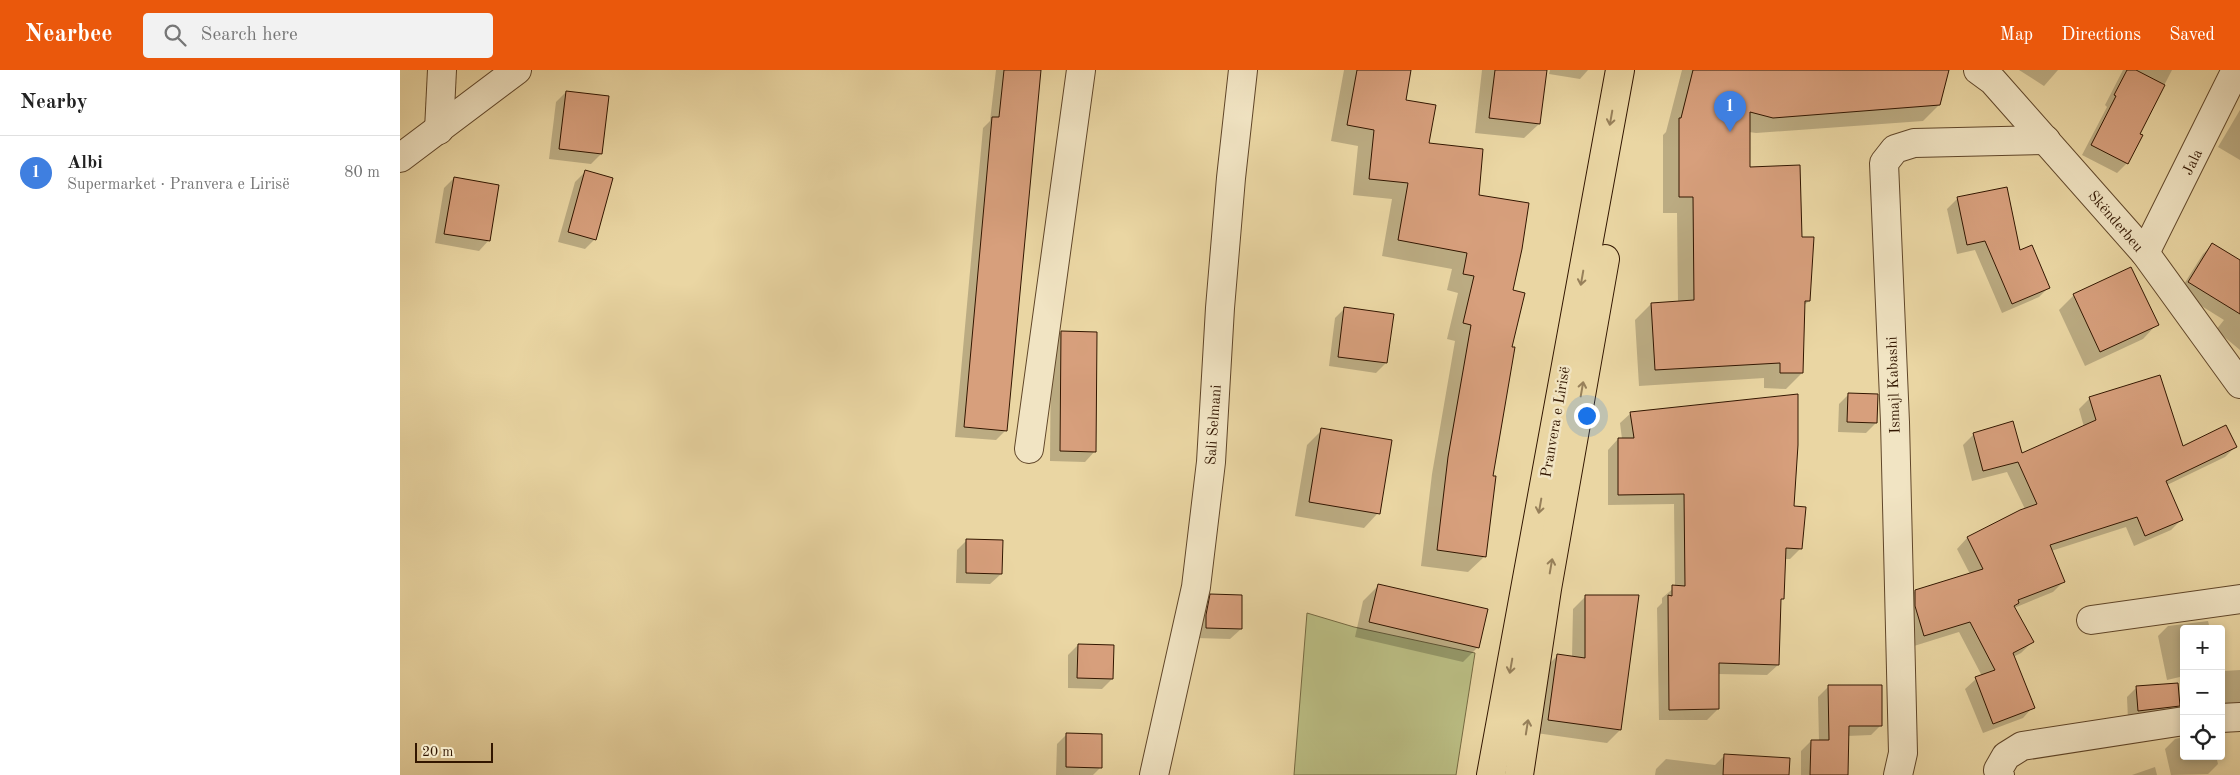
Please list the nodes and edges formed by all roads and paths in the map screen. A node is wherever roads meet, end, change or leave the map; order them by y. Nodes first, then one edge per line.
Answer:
1 (442, 70) edge
2 (517, 70) edge
3 (1081, 70) edge
4 (1244, 70) edge
5 (1620, 70) edge
6 (1638, 70) edge
7 (1978, 70) edge
8 (2236, 70) edge
9 (439, 130) junction
10 (2046, 140) junction
11 (400, 158) edge
12 (2145, 253) junction
13 (2240, 384) edge
14 (1029, 449) dead end
15 (2240, 599) edge
16 (2091, 620) dead end
17 (2240, 717) edge
18 (2225, 718) edge
19 (2180, 722) edge
20 (1154, 775) edge
21 (1491, 775) edge
22 (1519, 775) edge
23 (1898, 775) edge
24 (2000, 775) edge

1 - 9 street
2 - 9 street
3 - 14 street
4 - 20 street, Sali Selmani
5 -> 21 main road, Pranvera e Lirisë
22 -> 6 main road, Pranvera e Lirisë
7 - 10 street, Skënderbeu
8 - 12 street, Jala
9 - 11 street
10 - 12 street, Skënderbeu
10 - 23 street, Ismajl Kabashi
12 - 13 street, Skënderbeu
15 - 16 street
17 - 18 street
19 - 24 street

